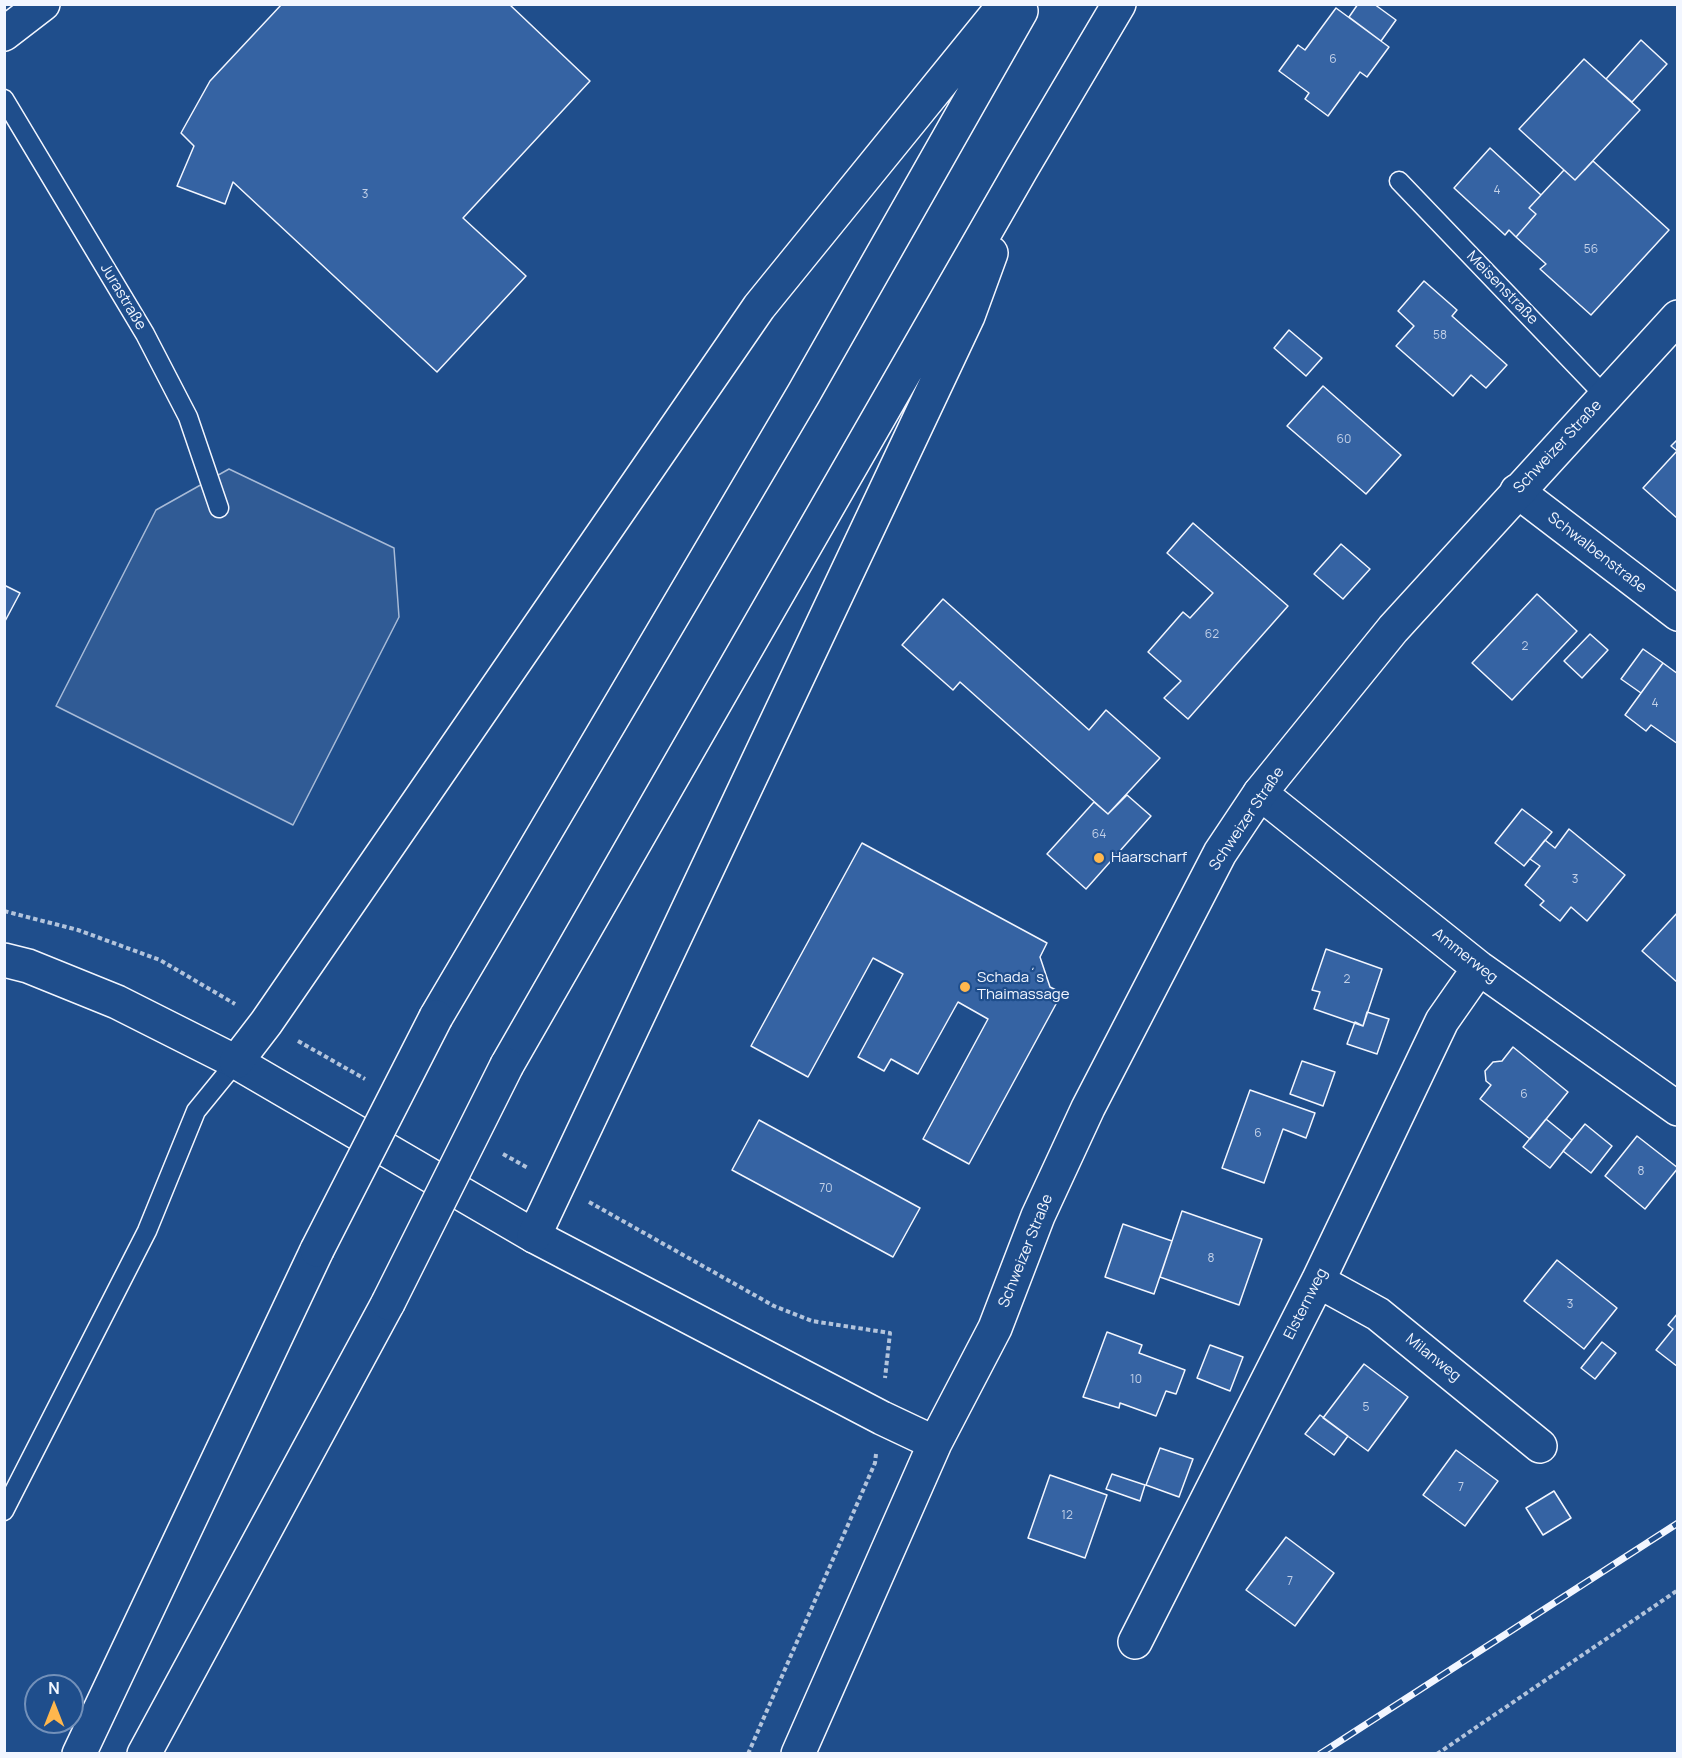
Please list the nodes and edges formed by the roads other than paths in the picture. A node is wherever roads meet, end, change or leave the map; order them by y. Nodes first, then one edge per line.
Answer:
1 (43, 4) edge
2 (1005, 4) edge
3 (1025, 4) edge
4 (1119, 4) edge
5 (4, 34) edge
6 (4, 99) edge
7 (1022, 168) junction
8 (1399, 181) dead end
9 (1677, 317) edge
10 (1605, 396) junction
11 (1517, 491) junction
12 (219, 508) dead end
13 (1677, 614) edge
14 (1260, 793) junction
15 (4, 960) edge
16 (1479, 968) junction
17 (236, 1062) junction
18 (1677, 1109) edge
19 (534, 1236) junction
20 (1318, 1281) junction
21 (935, 1443) junction
22 (1540, 1446) dead end
23 (4, 1511) edge
24 (1135, 1642) dead end
25 (79, 1754) edge
26 (144, 1754) edge
27 (798, 1754) edge

1 - 5 main road
2 - 17 main road
3 - 25 main road, bridge
4 - 7 main road
6 - 12 lane, Jurastraße
7 - 19 main road
7 - 26 main road, bridge
8 - 10 lane, Meisenstraße
9 - 10 main road, Schweizer Straße
10 - 11 main road, Schweizer Straße
11 - 13 main road, Schwalbenstraße
11 - 14 main road, Schweizer Straße
14 - 16 main road, Ammerweg
14 - 21 main road, Schweizer Straße
15 - 17 main road
16 - 18 main road, Ammerweg
16 - 20 main road, Elsternweg
17 - 19 main road
17 - 23 lane
19 - 21 main road
20 - 22 main road, Milanweg
20 - 24 main road, Elsternweg
21 - 27 main road, Schweizer Straße

